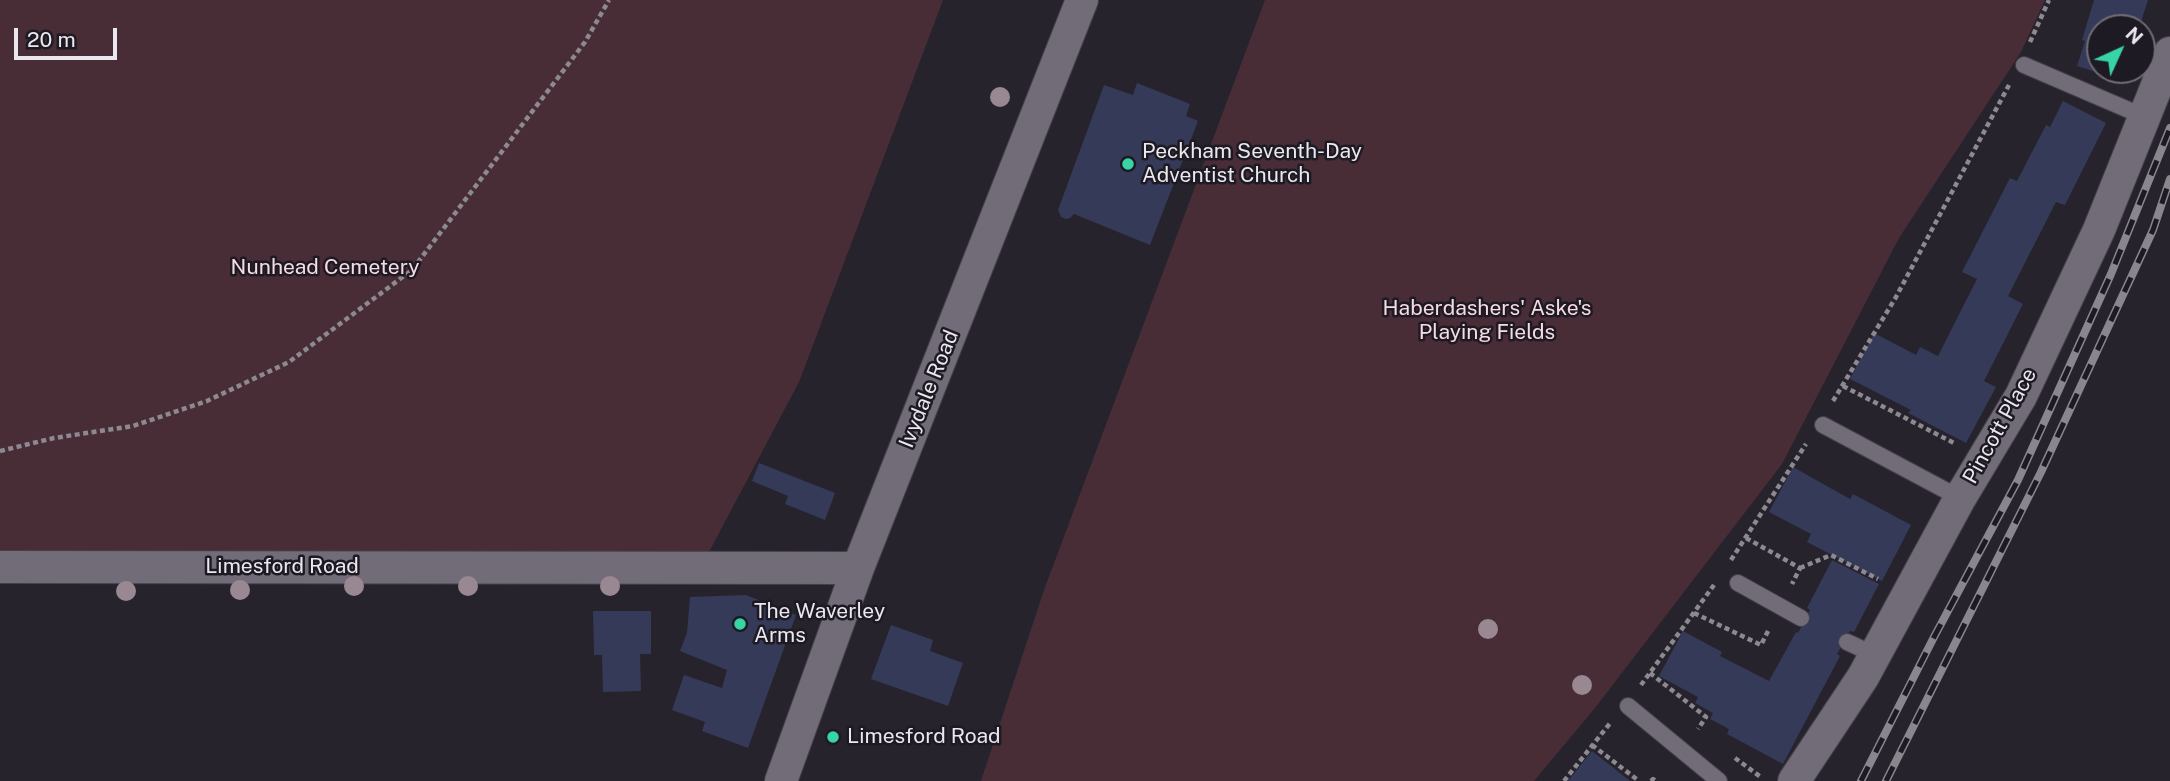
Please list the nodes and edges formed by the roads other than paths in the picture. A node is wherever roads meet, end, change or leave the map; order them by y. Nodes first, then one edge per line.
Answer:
1 (1082, 0) edge
2 (2170, 53) edge
3 (2024, 65) dead end
4 (2145, 117) junction
5 (1823, 425) dead end
6 (1960, 498) junction
7 (0, 567) edge
8 (858, 568) junction
9 (1738, 583) dead end
10 (1801, 618) dead end
11 (1628, 706) dead end
12 (781, 781) edge
13 (1719, 781) edge
14 (1794, 781) edge

1 - 8 street, Ivydale Road
2 - 4 street, Pincott Place
3 - 4 lane
4 - 6 street, Pincott Place
5 - 6 lane
6 - 14 street, Pincott Place
7 - 8 street, Limesford Road
8 - 12 street, Ivydale Road
9 - 10 lane
11 - 13 lane

